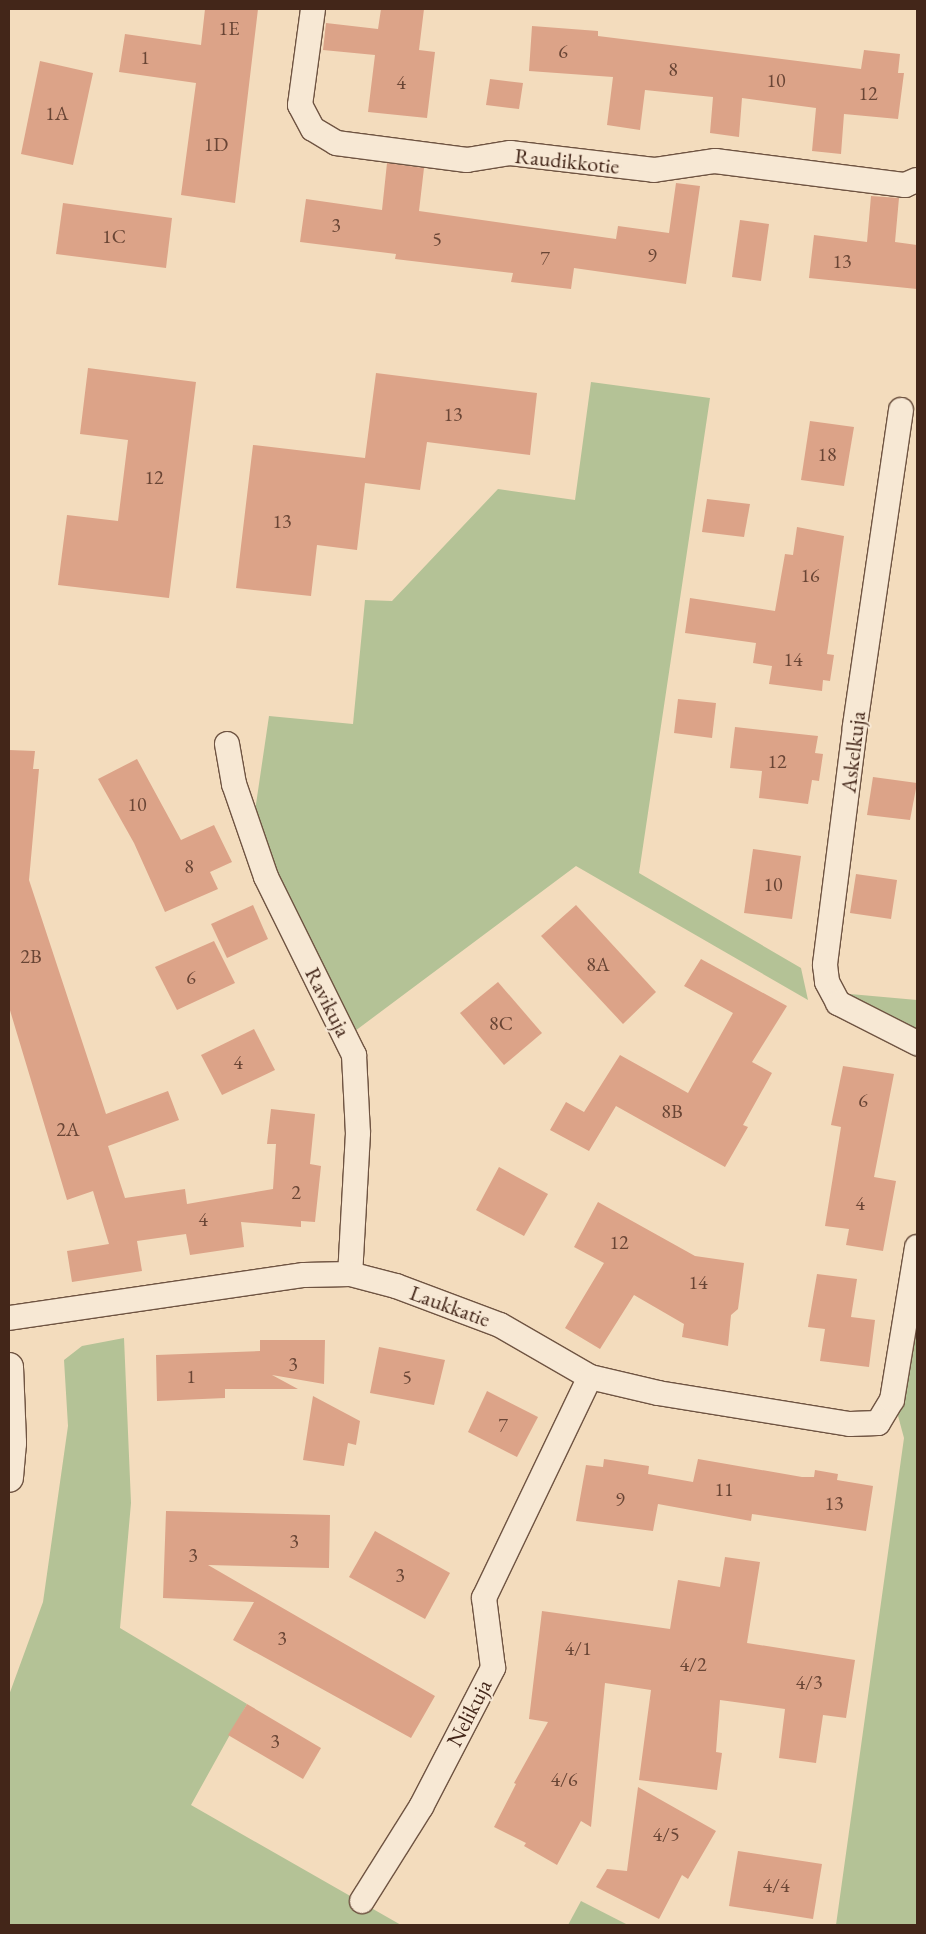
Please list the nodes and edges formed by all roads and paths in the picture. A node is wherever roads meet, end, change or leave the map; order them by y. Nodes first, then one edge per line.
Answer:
1 (313, 9) edge
2 (917, 180) edge
3 (901, 410) dead end
4 (227, 744) dead end
5 (917, 1043) edge
6 (917, 1247) edge
7 (350, 1274) junction
8 (9, 1318) edge
9 (9, 1367) edge
10 (590, 1377) junction
11 (9, 1478) edge
12 (362, 1901) dead end

1 - 2 street, Raudikkotie
3 - 5 street, Askelkuja
4 - 7 street, Ravikuja
6 - 10 street, Laukkatie
7 - 8 street, Laukkatie
7 - 10 street, Laukkatie
9 - 11 street
10 - 12 street, Nelikuja

